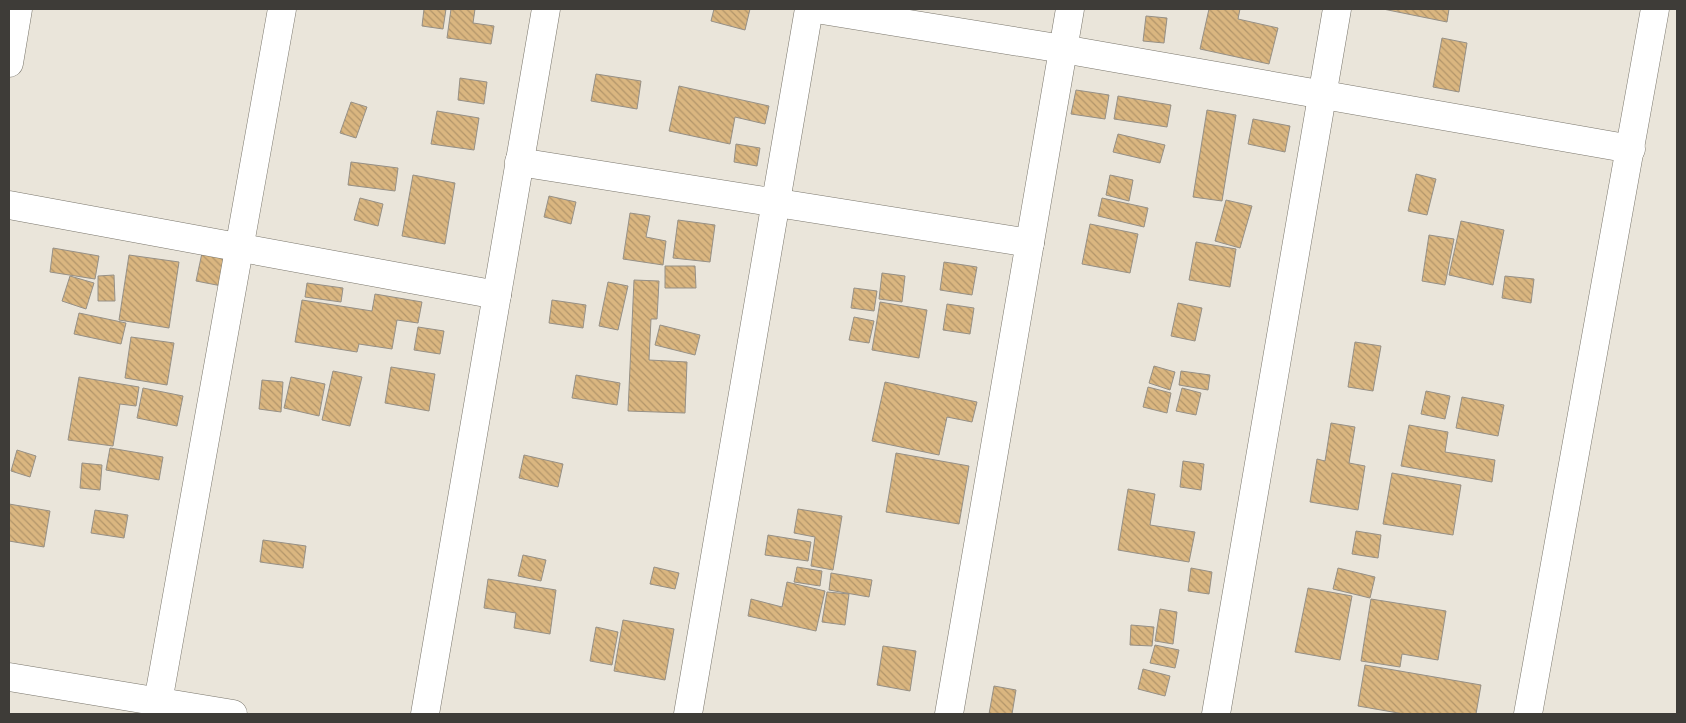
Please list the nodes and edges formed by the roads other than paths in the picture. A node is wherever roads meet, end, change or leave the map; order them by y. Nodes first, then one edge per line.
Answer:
1 (18, 9) edge
2 (282, 9) edge
3 (546, 9) edge
4 (810, 9) edge
5 (816, 9) edge
6 (1070, 9) edge
7 (1337, 9) edge
8 (1655, 9) edge
9 (1064, 49) junction
10 (9, 63) edge
11 (1322, 94) junction
12 (1631, 148) junction
13 (520, 162) junction
14 (777, 202) junction
15 (9, 205) edge
16 (1030, 242) junction
17 (240, 246) junction
18 (497, 295) junction
19 (9, 677) edge
20 (158, 702) junction
21 (233, 714) edge
22 (425, 714) edge
23 (688, 714) edge
24 (949, 714) edge
25 (1216, 714) edge
26 (1528, 714) edge

1 - 10 street
2 - 17 street
3 - 13 street
4 - 14 street
5 - 9 street
6 - 9 street
7 - 11 street
8 - 12 street
9 - 11 street
9 - 16 street
11 - 12 street
11 - 25 street
12 - 26 street
13 - 14 street
13 - 18 street
14 - 16 street
14 - 23 street
15 - 17 street
16 - 24 street
17 - 18 street
17 - 20 street
18 - 22 street
19 - 20 street
20 - 21 street

